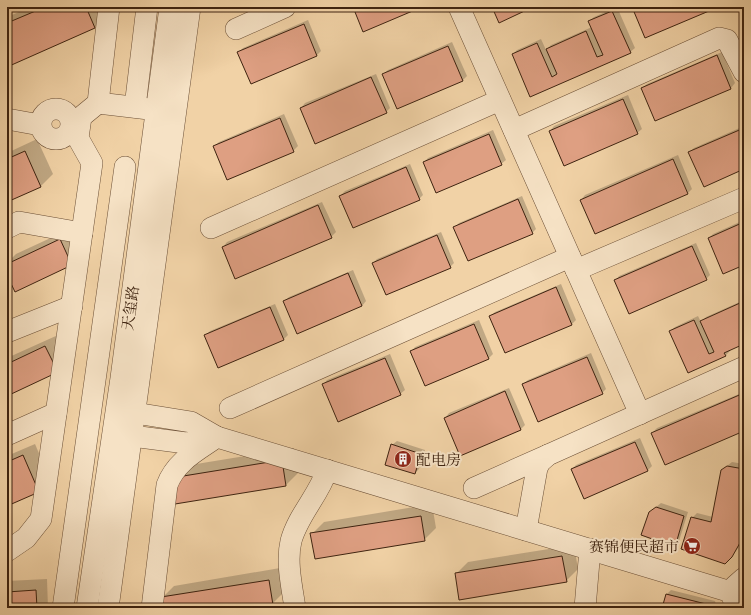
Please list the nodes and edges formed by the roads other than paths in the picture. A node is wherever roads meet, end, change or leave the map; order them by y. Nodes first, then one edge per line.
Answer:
1 (109, 7) edge
2 (147, 7) edge
3 (170, 7) edge
4 (190, 7) edge
5 (285, 7) edge
6 (459, 7) edge
7 (236, 29) dead end
8 (744, 72) edge
9 (500, 100) junction
10 (98, 103) junction
11 (135, 108) junction
12 (166, 112) junction
13 (7, 119) edge
14 (75, 127) junction
15 (514, 130) junction
16 (92, 163) junction
17 (125, 167) junction
18 (158, 171) junction
19 (744, 198) edge
20 (7, 228) edge
21 (211, 228) dead end
22 (82, 233) junction
23 (573, 263) junction
24 (72, 306) junction
25 (7, 332) edge
26 (744, 367) edge
27 (96, 374) junction
28 (130, 379) junction
29 (230, 408) dead end
30 (56, 413) junction
31 (135, 413) junction
32 (640, 414) junction
33 (7, 435) edge
34 (132, 436) junction
35 (217, 436) junction
36 (548, 455) junction
37 (327, 470) junction
38 (474, 488) dead end
39 (526, 530) junction
40 (590, 549) junction
41 (7, 551) edge
42 (737, 593) edge
43 (62, 608) edge
44 (87, 608) edge
45 (108, 608) edge
46 (152, 608) edge
47 (295, 608) edge
48 (585, 608) edge

1 - 10 street
2 - 11 street
3 - 12 street, 天玺路
4 - 12 street, 天玺路
5 - 7 street
6 - 9 street
8 - 15 street
9 - 15 street
9 - 21 street
10 - 11 street
10 - 14 street
11 - 12 street
12 - 18 street, 天玺路
13 - 14 street
14 - 16 street
15 - 23 street
16 - 17 street
16 - 22 street
17 - 18 street
17 - 27 street
18 - 28 street, 天玺路
19 - 23 street
20 - 22 street
22 - 24 street
23 - 29 street
23 - 32 street
24 - 25 street
24 - 30 street
26 - 32 street
27 - 28 street
27 - 43 street
28 - 31 street, 天玺路
28 - 44 street, 天玺路
30 - 33 street
30 - 41 street
31 - 34 street, 天玺路
31 - 35 street
32 - 36 street
34 - 35 street
34 - 45 street, 天玺路
35 - 37 street
35 - 46 street
36 - 38 street
36 - 39 street
37 - 39 street
37 - 47 street
39 - 40 street
40 - 42 street
40 - 48 street

